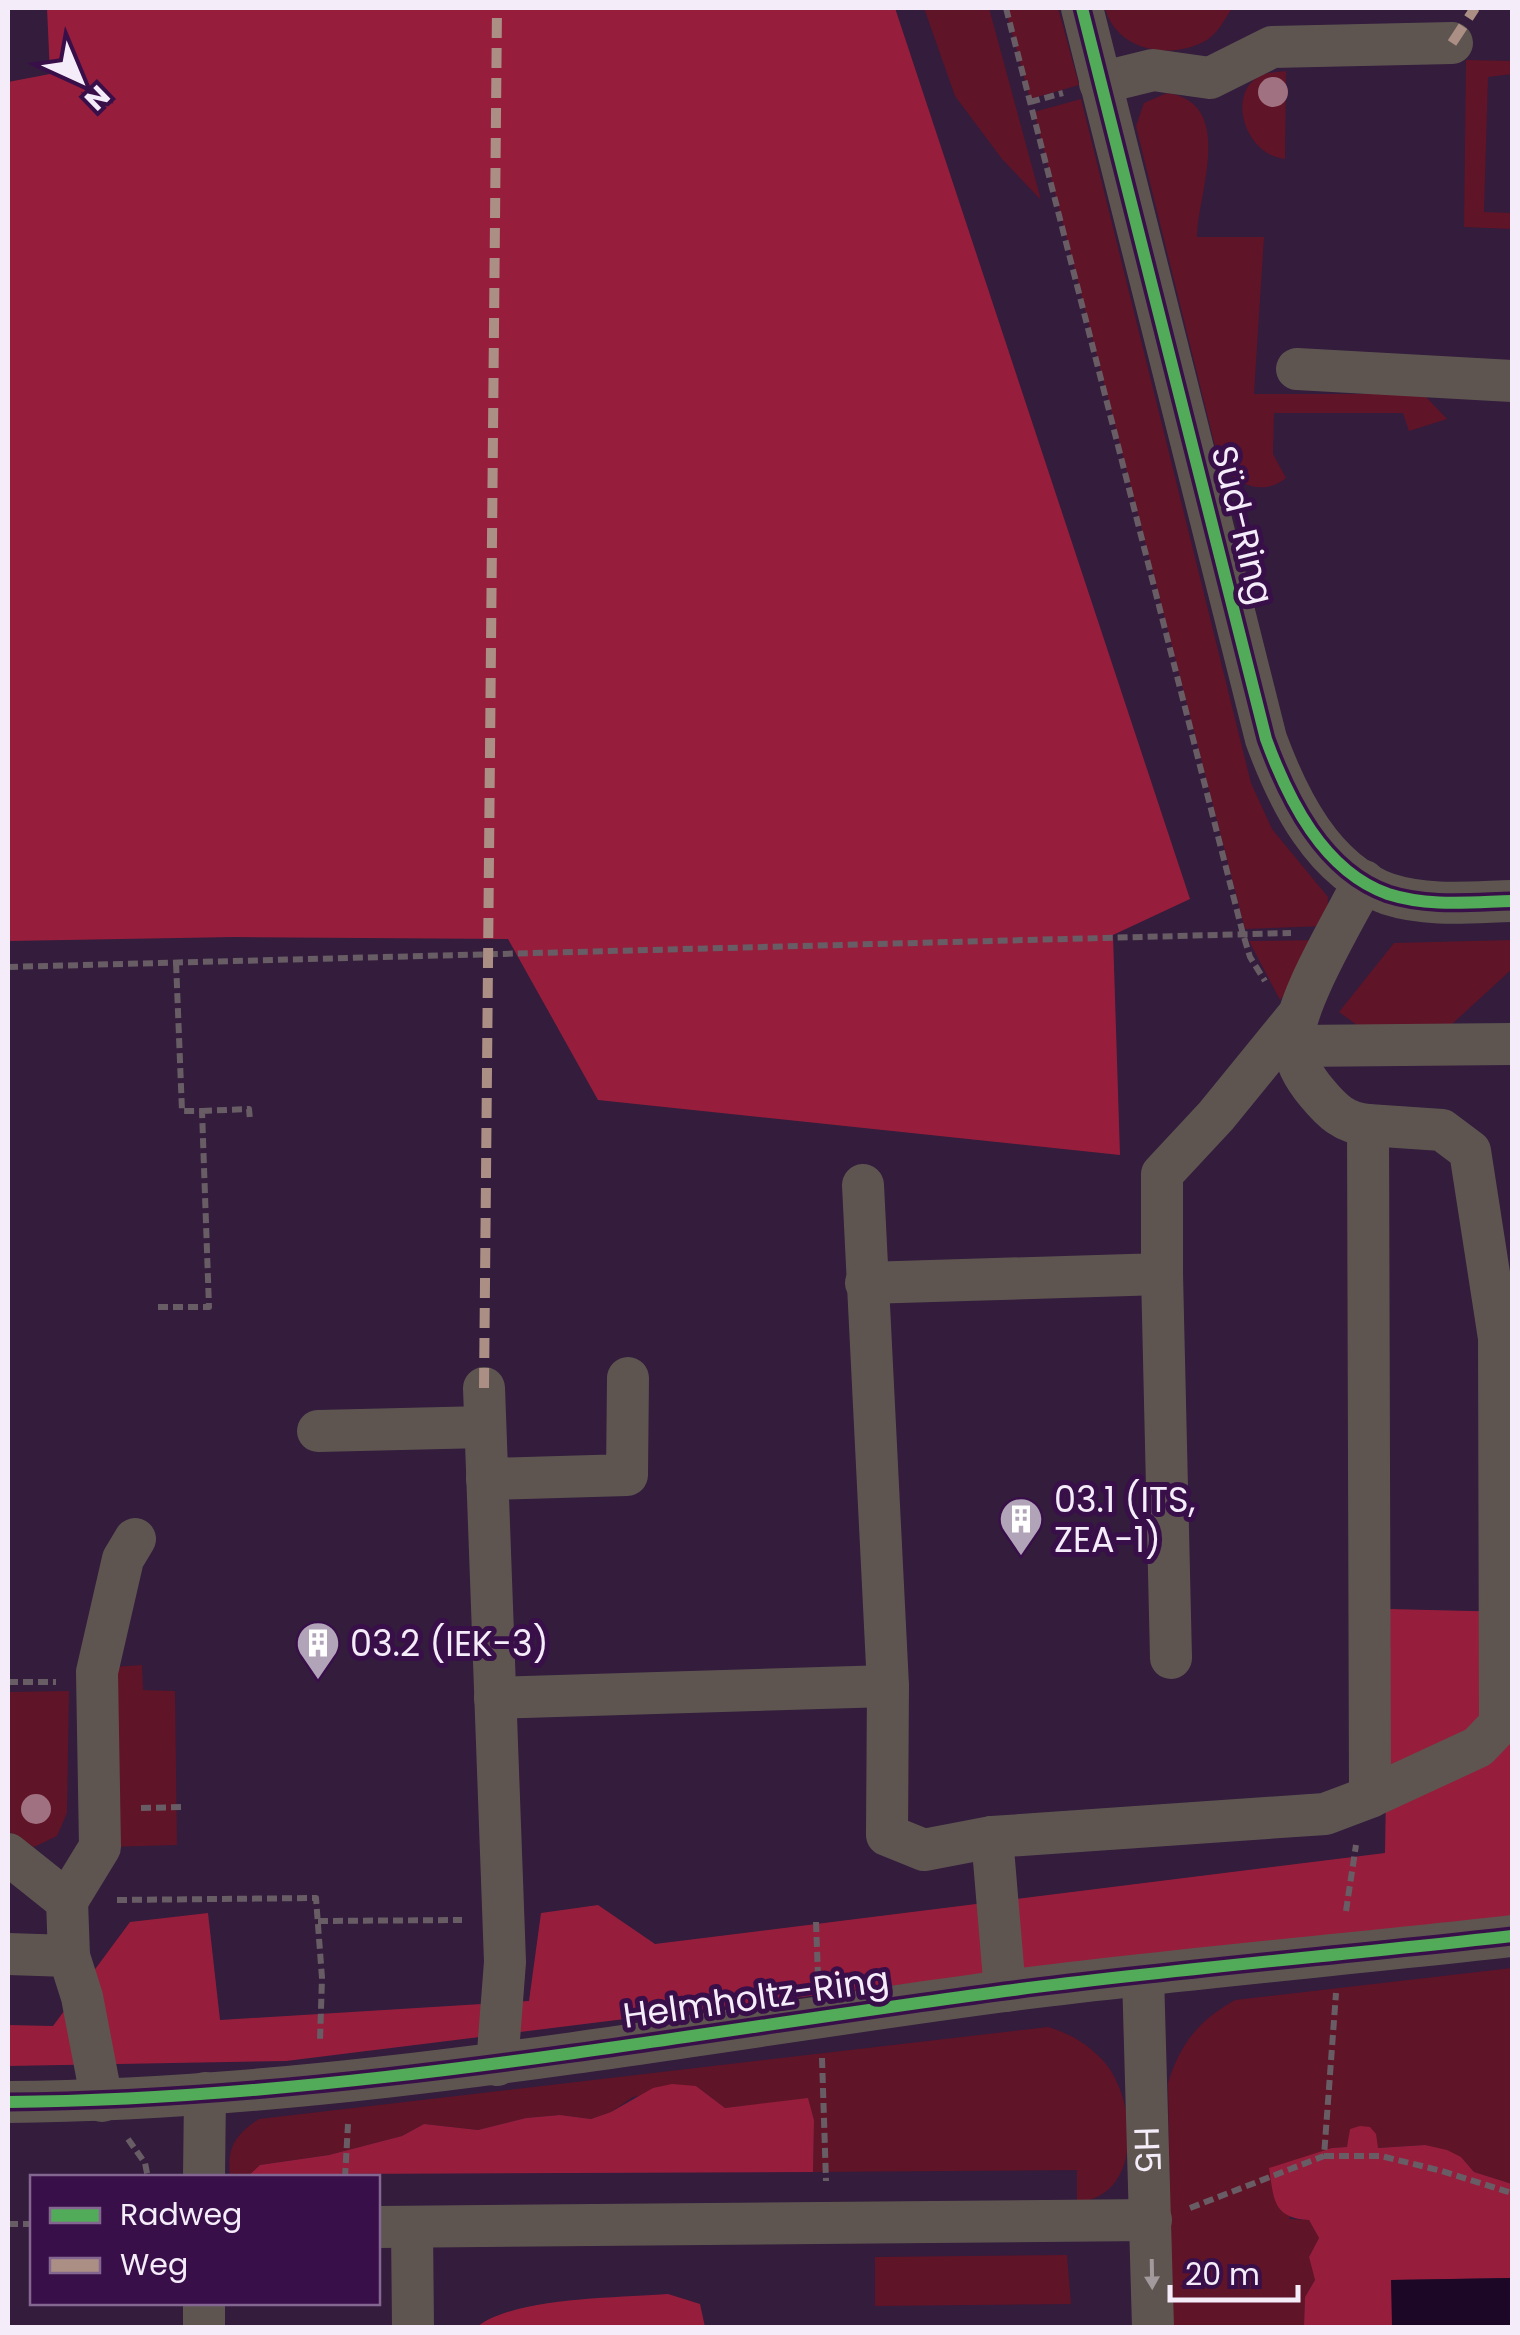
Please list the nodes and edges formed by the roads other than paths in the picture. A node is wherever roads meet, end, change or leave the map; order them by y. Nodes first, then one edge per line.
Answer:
1 (1082, 8) edge
2 (1452, 43) dead end
3 (1100, 83) junction
4 (1297, 369) dead end
5 (1512, 380) edge
6 (1364, 881) junction
7 (1512, 901) edge
8 (1294, 1032) junction
9 (1512, 1044) edge
10 (1368, 1126) junction
11 (862, 1185) dead end
12 (1162, 1274) junction
13 (866, 1283) junction
14 (628, 1378) dead end
15 (318, 1432) dead end
16 (487, 1479) junction
17 (135, 1539) dead end
18 (1171, 1658) dead end
19 (888, 1686) junction
20 (495, 1698) junction
21 (1366, 1799) junction
22 (992, 1837) junction
23 (8, 1854) edge
24 (67, 1901) junction
25 (1512, 1936) edge
26 (8, 1954) edge
27 (69, 1956) junction
28 (1142, 1975) junction
29 (1004, 1991) junction
30 (498, 2064) junction
31 (205, 2093) junction
32 (102, 2101) junction
33 (8, 2102) edge
34 (204, 2175) edge
35 (1151, 2220) junction
36 (395, 2227) edge
37 (413, 2328) edge
38 (1153, 2328) edge

1 - 3 street, Süd-Ring
2 - 3 street
3 - 6 street, Süd-Ring
4 - 5 street
6 - 7 street, Süd-Ring
6 - 8 street
8 - 9 street
8 - 10 street
8 - 12 street
10 - 21 street
10 - 21 street
11 - 13 street
12 - 13 street
12 - 18 street
13 - 19 street
14 - 16 street
15 - 16 street
16 - 20 street
17 - 24 street
19 - 20 street
19 - 22 street
20 - 30 street
21 - 22 street
22 - 29 street
23 - 24 street
24 - 27 street
25 - 28 street, Helmholtz-Ring
26 - 27 street
27 - 32 street
28 - 29 street, Helmholtz-Ring
28 - 35 street, H5
29 - 30 street, Helmholtz-Ring
30 - 31 street, Helmholtz-Ring
31 - 32 street, Helmholtz-Ring
31 - 34 street
32 - 33 street, Helmholtz-Ring
35 - 36 street
35 -> 38 street, H5
36 - 37 street

